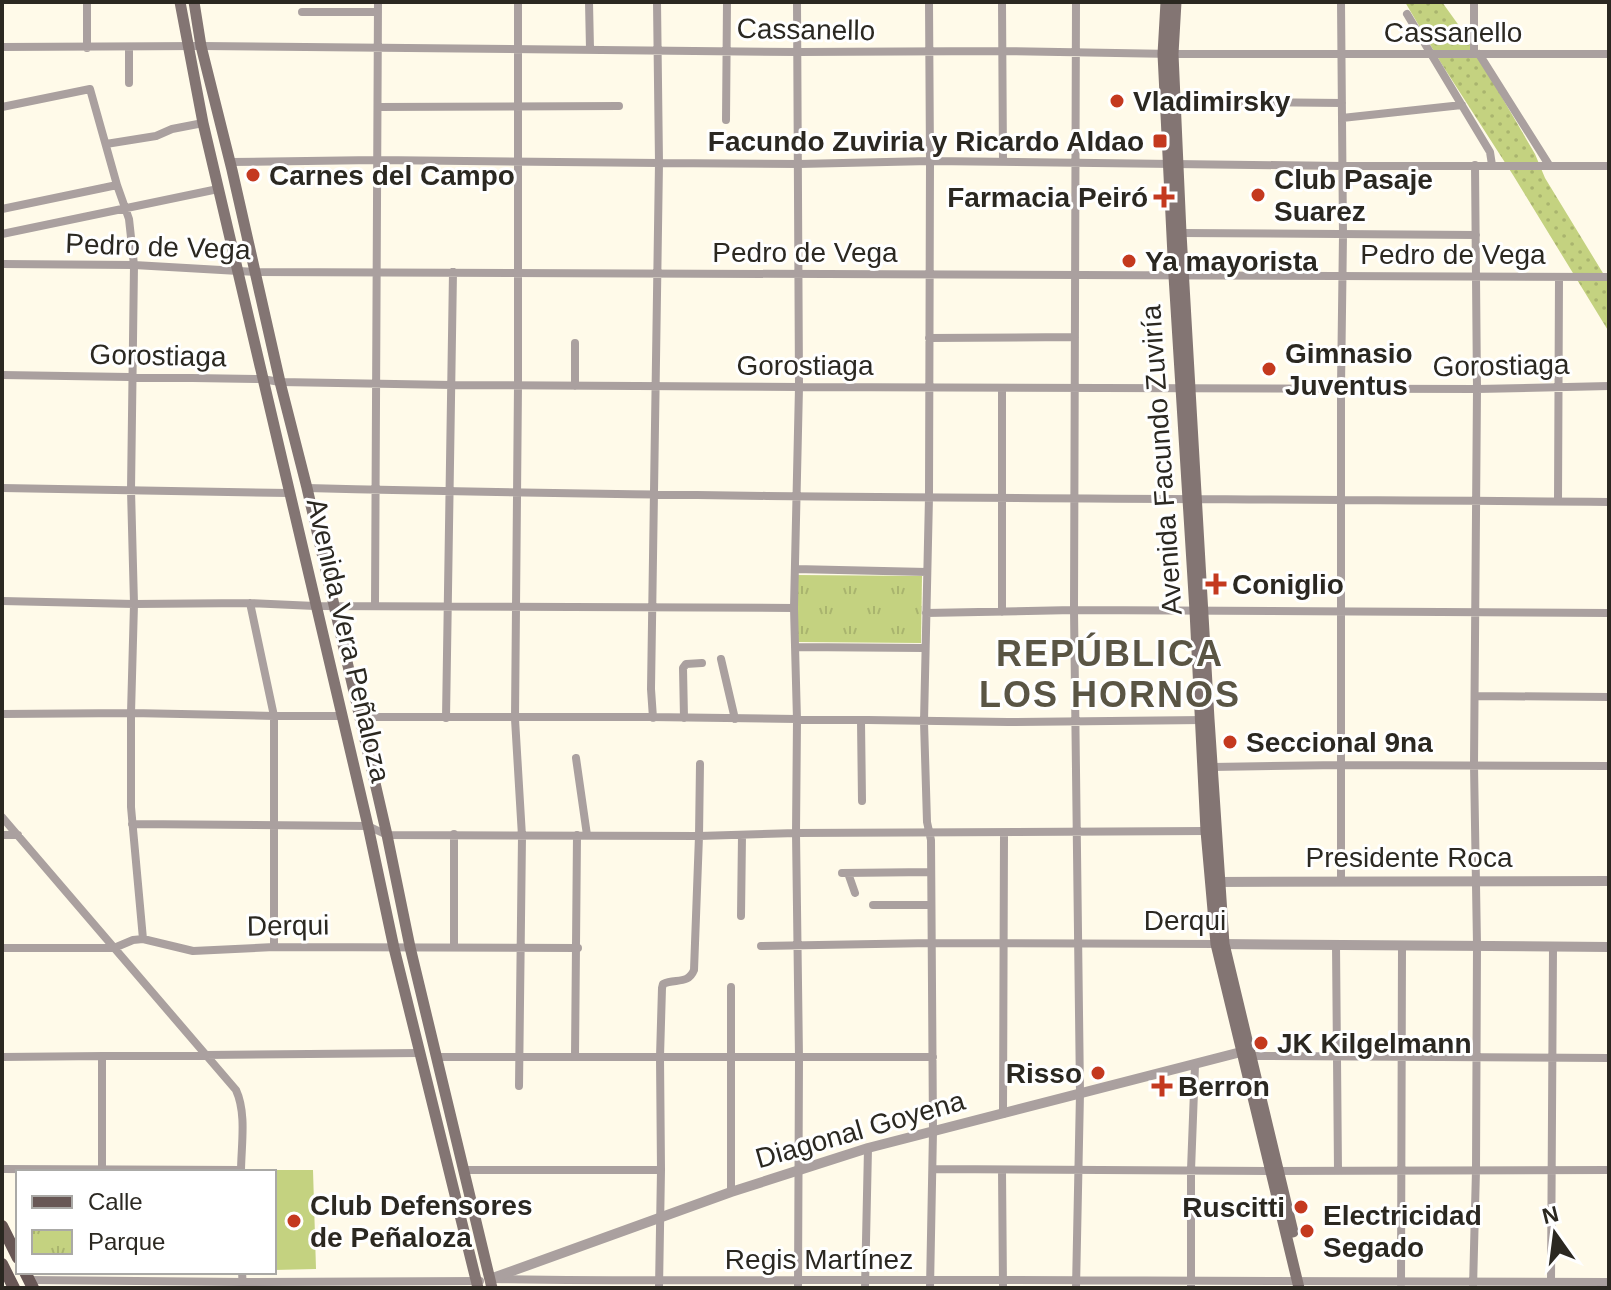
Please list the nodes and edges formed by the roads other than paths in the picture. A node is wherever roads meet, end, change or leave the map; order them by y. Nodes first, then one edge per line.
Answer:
1 (87, 2) edge
2 (180, 2) edge
3 (194, 2) edge
4 (518, 2) edge
5 (589, 2) edge
6 (657, 2) edge
7 (727, 2) edge
8 (797, 2) edge
9 (929, 2) edge
10 (1002, 2) edge
11 (1076, 2) edge
12 (1166, 2) edge
13 (1176, 2) edge
14 (1341, 2) edge
15 (1474, 2) edge
16 (378, 7) edge
17 (302, 12) dead end
18 (1407, 14) dead end
19 (187, 46) junction
20 (201, 46) junction
21 (2, 47) edge
22 (87, 48) junction
23 (129, 48) junction
24 (378, 48) junction
25 (518, 49) junction
26 (590, 49) junction
27 (657, 50) junction
28 (727, 50) junction
29 (1002, 51) junction
30 (798, 52) junction
31 (930, 52) junction
32 (1077, 52) junction
33 (1168, 54) junction
34 (1477, 54) junction
35 (1609, 54) edge
36 (1341, 55) junction
37 (1431, 55) junction
38 (129, 83) dead end
39 (1175, 101) junction
40 (1342, 103) junction
41 (1462, 105) junction
42 (517, 106) junction
43 (619, 106) dead end
44 (2, 107) edge
45 (378, 107) junction
46 (1342, 118) junction
47 (726, 120) dead end
48 (203, 123) junction
49 (106, 144) junction
50 (376, 160) junction
51 (517, 160) junction
52 (930, 161) junction
53 (230, 162) junction
54 (1003, 162) junction
55 (659, 163) junction
56 (1173, 163) junction
57 (799, 164) junction
58 (1077, 164) junction
59 (1475, 165) junction
60 (1492, 165) junction
61 (1549, 165) junction
62 (1343, 166) junction
63 (1609, 166) edge
64 (117, 185) junction
65 (218, 189) junction
66 (2, 209) edge
67 (125, 209) junction
68 (1181, 233) junction
69 (2, 234) edge
70 (1343, 235) junction
71 (1476, 235) junction
72 (2, 264) edge
73 (134, 265) junction
74 (237, 270) junction
75 (256, 272) junction
76 (377, 272) junction
77 (453, 272) junction
78 (517, 273) junction
79 (929, 273) junction
80 (657, 274) junction
81 (800, 274) junction
82 (1074, 276) junction
83 (1179, 276) junction
84 (1343, 276) junction
85 (1476, 276) junction
86 (1559, 277) junction
87 (1609, 277) edge
88 (1075, 337) junction
89 (929, 338) junction
90 (575, 343) dead end
91 (2, 375) edge
92 (131, 376) junction
93 (262, 379) junction
94 (280, 382) junction
95 (377, 384) junction
96 (452, 385) junction
97 (518, 385) junction
98 (575, 386) junction
99 (656, 386) junction
100 (1609, 386) edge
101 (799, 387) junction
102 (929, 387) junction
103 (1075, 387) junction
104 (1185, 387) junction
105 (1341, 387) junction
106 (1558, 387) junction
107 (1002, 388) junction
108 (1477, 389) junction
109 (2, 488) edge
110 (307, 488) junction
111 (131, 490) junction
112 (377, 490) junction
113 (450, 491) junction
114 (517, 492) junction
115 (289, 493) junction
116 (655, 495) junction
117 (798, 497) junction
118 (929, 497) junction
119 (1002, 498) junction
120 (1074, 498) junction
121 (1342, 499) junction
122 (1192, 500) junction
123 (1476, 500) junction
124 (1558, 501) junction
125 (1609, 502) edge
126 (795, 569) junction
127 (927, 572) junction
128 (2, 601) edge
129 (250, 603) junction
130 (134, 604) junction
131 (315, 606) junction
132 (333, 606) junction
133 (375, 606) junction
134 (448, 606) junction
135 (515, 606) junction
136 (653, 608) junction
137 (794, 608) junction
138 (1074, 610) junction
139 (1199, 610) junction
140 (1342, 610) junction
141 (1002, 612) junction
142 (1476, 612) junction
143 (926, 613) junction
144 (1609, 613) edge
145 (795, 647) junction
146 (924, 648) junction
147 (721, 659) dead end
148 (702, 663) dead end
149 (1475, 696) junction
150 (1609, 697) edge
151 (131, 713) junction
152 (2, 714) edge
153 (274, 716) junction
154 (342, 716) junction
155 (359, 717) junction
156 (446, 718) junction
157 (653, 718) junction
158 (684, 718) junction
159 (515, 719) junction
160 (735, 719) junction
161 (797, 720) junction
162 (1204, 720) junction
163 (861, 721) junction
164 (1076, 721) junction
165 (924, 722) junction
166 (576, 758) dead end
167 (700, 764) dead end
168 (1341, 765) junction
169 (1474, 765) junction
170 (1609, 766) edge
171 (1212, 767) junction
172 (862, 801) dead end
173 (2, 817) edge
174 (132, 824) junction
175 (274, 825) junction
176 (368, 826) junction
177 (1206, 831) junction
178 (1077, 832) junction
179 (796, 833) junction
180 (929, 833) junction
181 (1004, 833) junction
182 (454, 834) junction
183 (2, 835) edge
184 (18, 835) junction
185 (387, 835) junction
186 (582, 835) junction
187 (742, 835) junction
188 (522, 836) junction
189 (699, 836) junction
190 (931, 872) junction
191 (1476, 880) junction
192 (1341, 881) junction
193 (1609, 881) edge
194 (1214, 882) junction
195 (855, 893) dead end
196 (873, 905) dead end
197 (931, 905) junction
198 (741, 916) dead end
199 (143, 939) junction
200 (932, 943) junction
201 (1005, 944) junction
202 (1078, 944) junction
203 (1220, 944) junction
204 (1336, 945) junction
205 (1477, 945) junction
206 (761, 946) dead end
207 (797, 946) junction
208 (1402, 946) junction
209 (274, 947) junction
210 (410, 947) junction
211 (454, 947) junction
212 (522, 947) junction
213 (1609, 947) edge
214 (2, 948) edge
215 (114, 948) junction
216 (394, 948) junction
217 (578, 948) junction
218 (1553, 948) junction
219 (731, 987) dead end
220 (419, 1053) junction
221 (1245, 1054) junction
222 (206, 1055) junction
223 (521, 1056) junction
224 (2, 1057) edge
225 (102, 1057) junction
226 (436, 1057) junction
227 (575, 1057) junction
228 (660, 1057) junction
229 (933, 1057) junction
230 (1337, 1057) junction
231 (1401, 1057) junction
232 (732, 1058) junction
233 (799, 1058) junction
234 (1476, 1058) junction
235 (1551, 1058) junction
236 (1609, 1058) edge
237 (1195, 1065) junction
238 (519, 1086) dead end
239 (1080, 1093) junction
240 (1003, 1114) junction
241 (933, 1131) junction
242 (868, 1148) junction
243 (799, 1168) junction
244 (2, 1169) edge
245 (933, 1169) junction
246 (52, 1170) edge
247 (102, 1170) edge
248 (241, 1170) edge
249 (463, 1170) junction
250 (661, 1170) junction
251 (1002, 1170) junction
252 (1079, 1170) junction
253 (1191, 1170) junction
254 (1476, 1170) junction
255 (1551, 1170) junction
256 (1609, 1170) edge
257 (1274, 1171) junction
258 (1338, 1171) junction
259 (1401, 1171) junction
260 (731, 1192) junction
261 (660, 1217) junction
262 (2, 1226) edge
263 (16, 1254) edge
264 (2, 1264) edge
265 (101, 1277) edge
266 (29, 1280) edge
267 (243, 1281) edge
268 (1551, 1282) junction
269 (1609, 1282) edge
270 (491, 1284) edge
271 (588, 1284) edge
272 (798, 1284) edge
273 (865, 1284) edge
274 (930, 1284) edge
275 (1003, 1284) edge
276 (1076, 1284) edge
277 (156, 1285) edge
278 (382, 1285) edge
279 (478, 1285) edge
280 (659, 1285) edge
281 (730, 1285) edge
282 (1191, 1285) edge
283 (1302, 1285) edge
284 (1401, 1285) edge
285 (1473, 1285) edge
286 (14, 1288) edge

1 - 22 street
2 - 19 main road, Avenida Vera Peñaloza
3 - 20 main road, Avenida Vera Peñaloza
4 - 25 street
5 - 26 street
6 - 27 street
7 - 28 street
8 - 30 street
9 - 31 street
10 - 29 street
11 - 32 street
12 - 33 main road, Avenida Facundo Zuviría
13 - 33 main road, Avenida Facundo Zuviría
14 - 36 street
15 - 34 street
16 - 17 street
16 - 24 street
18 - 37 street
19 - 20 street, Cassanello
19 - 23 street, Cassanello
19 - 48 main road, Avenida Vera Peñaloza
20 - 24 street, Cassanello
20 - 53 main road, Avenida Vera Peñaloza
21 - 22 street, Cassanello
22 - 23 street, Cassanello
23 - 38 street
24 - 25 street, Cassanello
24 - 45 street
25 - 26 street, Cassanello
25 - 42 street
26 - 27 street, Cassanello
27 - 28 street, Cassanello
27 - 55 street
28 - 30 street, Cassanello
28 - 47 street
29 - 31 street, Cassanello
29 - 32 street, Cassanello
29 - 54 street
30 - 31 street, Cassanello
30 - 57 street
31 - 52 street
32 - 33 street, Cassanello
32 - 58 street
33 - 36 street, Cassanello
33 - 39 main road, Avenida Facundo Zuviría
33 - 56 main road, Avenida Facundo Zuviría
34 - 35 street, Cassanello
34 - 37 street, Cassanello
34 - 61 street
36 - 37 street, Cassanello
36 - 40 street
37 - 41 street
39 - 40 street
39 - 56 main road, Avenida Facundo Zuviría
40 - 46 street
41 - 46 street
41 - 60 street
42 - 43 street
42 - 45 street
42 - 51 street
44 - 49 street
45 - 50 street
46 - 62 street
48 - 49 street
48 - 65 main road, Avenida Vera Peñaloza
49 - 64 street
50 - 51 street
50 - 53 street
50 - 76 street
51 - 55 street
51 - 78 street
52 - 54 street
52 - 57 street
52 - 79 street
53 - 75 main road, Avenida Vera Peñaloza
54 - 58 street
55 - 57 street
55 - 80 street
56 - 58 street
56 - 62 street
56 - 68 main road, Avenida Facundo Zuviría
56 - 83 main road, Avenida Facundo Zuviría
57 - 81 street
58 - 82 street
59 - 60 street
59 - 62 street
59 - 71 street
60 - 61 street
61 - 63 street
62 - 70 street
64 - 66 street
64 - 67 street
65 - 67 street
65 - 74 main road, Avenida Vera Peñaloza
67 - 69 street
67 - 73 street
68 - 70 street
68 - 83 main road, Avenida Facundo Zuviría
70 - 71 street
70 - 84 street
71 - 85 street
72 - 73 street, Pedro de Vega
73 - 74 street, Pedro de Vega
73 - 92 street
74 - 75 street, Pedro de Vega
74 - 93 main road, Avenida Vera Peñaloza
75 - 76 street, Pedro de Vega
75 - 94 main road, Avenida Vera Peñaloza
76 - 77 street, Pedro de Vega
76 - 95 street
77 - 78 street, Pedro de Vega
77 - 96 street
78 - 80 street, Pedro de Vega
78 - 97 street
79 - 81 street, Pedro de Vega
79 - 82 street, Pedro de Vega
79 - 89 street
80 - 81 street, Pedro de Vega
80 - 99 street
81 - 101 street
82 - 83 street, Pedro de Vega
82 - 88 street
83 - 84 street, Pedro de Vega
83 - 104 main road, Avenida Facundo Zuviría
84 - 85 street, Pedro de Vega
84 - 105 street
85 - 86 street, Pedro de Vega
85 - 108 street
86 - 87 street, Pedro de Vega
86 - 106 street
88 - 89 street
88 - 103 street
89 - 102 street
90 - 98 street
91 - 92 street, Gorostiaga
92 - 93 street, Gorostiaga
92 - 111 street
93 - 94 street, Gorostiaga
93 - 115 main road, Avenida Vera Peñaloza
94 - 95 street, Gorostiaga
94 - 110 main road, Avenida Vera Peñaloza
95 - 96 street, Gorostiaga
95 - 112 street
96 - 97 street, Gorostiaga
96 - 113 street
97 - 98 street, Gorostiaga
97 - 114 street
98 - 99 street, Gorostiaga
99 - 101 street, Gorostiaga
99 - 116 street
100 - 106 street, Gorostiaga
101 - 102 street, Gorostiaga
101 - 117 street
102 - 107 street, Gorostiaga
102 - 118 street
103 - 104 street, Gorostiaga
103 - 107 street, Gorostiaga
103 - 120 street
104 - 105 street, Gorostiaga
104 - 122 main road, Avenida Facundo Zuviría
105 - 108 street, Gorostiaga
105 - 121 street
106 - 108 street, Gorostiaga
106 - 124 street
107 - 119 street
108 - 123 street
109 - 111 street
110 - 112 street
110 - 132 main road, Avenida Vera Peñaloza
111 - 115 street
111 - 130 street
112 - 113 street
112 - 133 street
113 - 114 street
113 - 134 street
114 - 116 street
114 - 135 street
115 - 131 main road, Avenida Vera Peñaloza
116 - 117 street
116 - 136 street
117 - 118 street
117 - 126 street
118 - 119 street
118 - 127 street
119 - 120 street
119 - 141 street
120 - 122 street
120 - 138 street
121 - 122 street
121 - 123 street
121 - 140 street
122 - 139 main road, Avenida Facundo Zuviría
123 - 124 street
123 - 142 street
124 - 125 street
126 - 127 street
126 - 137 street
127 - 143 street
128 - 130 street
129 - 130 street
129 - 131 street
129 - 153 street
130 - 151 street
131 - 132 street
131 - 154 main road, Avenida Vera Peñaloza
132 - 133 street
132 - 155 main road, Avenida Vera Peñaloza
133 - 134 street
134 - 135 street
134 - 156 street
135 - 136 street
135 - 159 street
136 - 137 street
136 - 157 street
137 - 145 street
138 - 139 street
138 - 141 street
138 - 164 street
139 - 140 street
139 - 162 main road, Avenida Facundo Zuviría
140 - 142 street
140 - 168 street
141 - 143 street
142 - 144 street
142 - 149 street
143 - 146 street
145 - 146 street
145 - 161 street
146 - 165 street
147 - 160 street
148 - 158 street
149 - 150 street
149 - 169 street
151 - 152 street
151 - 153 street
151 - 174 street
153 - 154 street
153 - 175 street
154 - 176 main road, Avenida Vera Peñaloza
155 - 156 street
155 - 185 main road, Avenida Vera Peñaloza
156 - 159 street
157 - 158 street
157 - 159 street
158 - 160 street
159 - 188 street
160 - 161 street
161 - 163 street
161 - 179 street
162 - 164 street
162 - 171 main road, Avenida Facundo Zuviría
162 - 177 main road, Avenida Facundo Zuviría
163 - 165 street
163 - 172 street
164 - 165 street
164 - 178 street
165 - 180 street
166 - 186 street
167 - 189 street
168 - 169 street
168 - 171 street
168 - 192 street
169 - 170 street
169 - 191 street
171 - 194 main road, Avenida Facundo Zuviría
173 - 184 street
174 - 175 street
174 - 199 street
175 - 176 street
175 - 209 street
176 - 185 street
176 - 216 main road, Avenida Vera Peñaloza
177 - 178 street
177 - 194 main road, Avenida Facundo Zuviría
178 - 181 street
178 - 202 street
179 - 180 street
179 - 187 street
179 - 207 street
180 - 181 street
180 - 190 street
181 - 201 street
182 - 185 street
182 - 188 street
182 - 211 street
183 - 184 street
184 - 215 street
185 - 210 main road, Avenida Vera Peñaloza
186 - 188 street
186 - 189 street
186 - 217 street
187 - 189 street
187 - 198 street
188 - 212 street
189 - 228 street
190 - 195 street
190 - 197 street
191 - 192 street, Presidente Roca
191 - 193 street, Presidente Roca
191 - 205 street
192 - 194 street, Presidente Roca
194 - 203 main road, Avenida Facundo Zuviría
196 - 197 street
197 - 200 street
199 - 209 street, Derqui
199 - 215 street
200 - 201 street, Derqui
200 - 207 street, Derqui
200 - 229 street
201 - 202 street, Derqui
201 - 240 street
202 - 203 street, Derqui
202 - 239 street
203 - 204 street, Derqui
203 - 221 main road, Avenida Facundo Zuviría
204 - 208 street, Derqui
204 - 230 street
205 - 208 street, Derqui
205 - 218 street, Derqui
205 - 234 street
206 - 207 street, Derqui
207 - 233 street
208 - 231 street
209 - 216 street, Derqui
210 - 211 street, Derqui
210 - 216 street, Derqui
210 - 226 main road, Avenida Vera Peñaloza
211 - 212 street, Derqui
212 - 217 street, Derqui
212 - 223 street
213 - 218 street, Derqui
214 - 215 street
215 - 222 street
216 - 220 main road, Avenida Vera Peñaloza
217 - 227 street
218 - 235 street
219 - 232 street
220 - 222 street
220 - 279 main road, Avenida Vera Peñaloza
221 - 230 street
221 - 237 street, Diagonal Goyena
221 - 257 main road, Avenida Facundo Zuviría
222 - 225 street
222 - 248 street
223 - 226 street
223 - 227 street
223 - 238 street
224 - 225 street
225 - 247 street
226 - 249 main road, Avenida Vera Peñaloza
227 - 228 street
228 - 232 street
228 - 250 street
229 - 233 street
229 - 241 street
230 - 231 street
230 - 258 street
231 - 234 street
231 - 259 street
232 - 233 street
232 - 260 street
233 - 243 street
234 - 235 street
234 - 254 street
235 - 236 street
235 - 255 street
237 - 239 street, Diagonal Goyena
237 - 253 street
239 - 240 street, Diagonal Goyena
239 - 252 street
240 - 241 street, Diagonal Goyena
241 - 242 street, Diagonal Goyena
241 - 245 street
242 - 243 street, Diagonal Goyena
242 - 273 street
243 - 260 street, Diagonal Goyena
243 - 272 street
244 - 246 street
245 - 251 street
245 - 274 street
249 - 250 street
249 - 270 main road, Avenida Vera Peñaloza
250 - 261 street
251 - 252 street
251 - 275 street
252 - 253 street
252 - 276 street
253 - 257 street
253 - 282 street
254 - 255 street
254 - 259 street
254 - 285 street
255 - 256 street
255 - 268 street
257 - 258 street
257 - 283 main road, Avenida Facundo Zuviría
258 - 259 street
259 - 284 street
260 - 261 street, Diagonal Goyena
261 - 270 street, Diagonal Goyena
261 - 280 street
262 - 263 main road
264 - 286 main road
265 - 266 street, Regis Martínez
265 - 277 street, Regis Martínez
267 - 277 street, Regis Martínez
267 - 278 street, Regis Martínez
268 - 269 street, Regis Martínez
268 - 285 street, Regis Martínez
270 - 271 street, Regis Martínez
270 - 279 street, Regis Martínez
271 - 280 street, Regis Martínez
272 - 273 street, Regis Martínez
272 - 281 street, Regis Martínez
273 - 274 street, Regis Martínez
274 - 275 street, Regis Martínez
275 - 276 street, Regis Martínez
276 - 282 street, Regis Martínez
278 - 279 street, Regis Martínez
280 - 281 street, Regis Martínez
282 - 283 street, Regis Martínez
283 - 284 street, Regis Martínez
284 - 285 street, Regis Martínez

